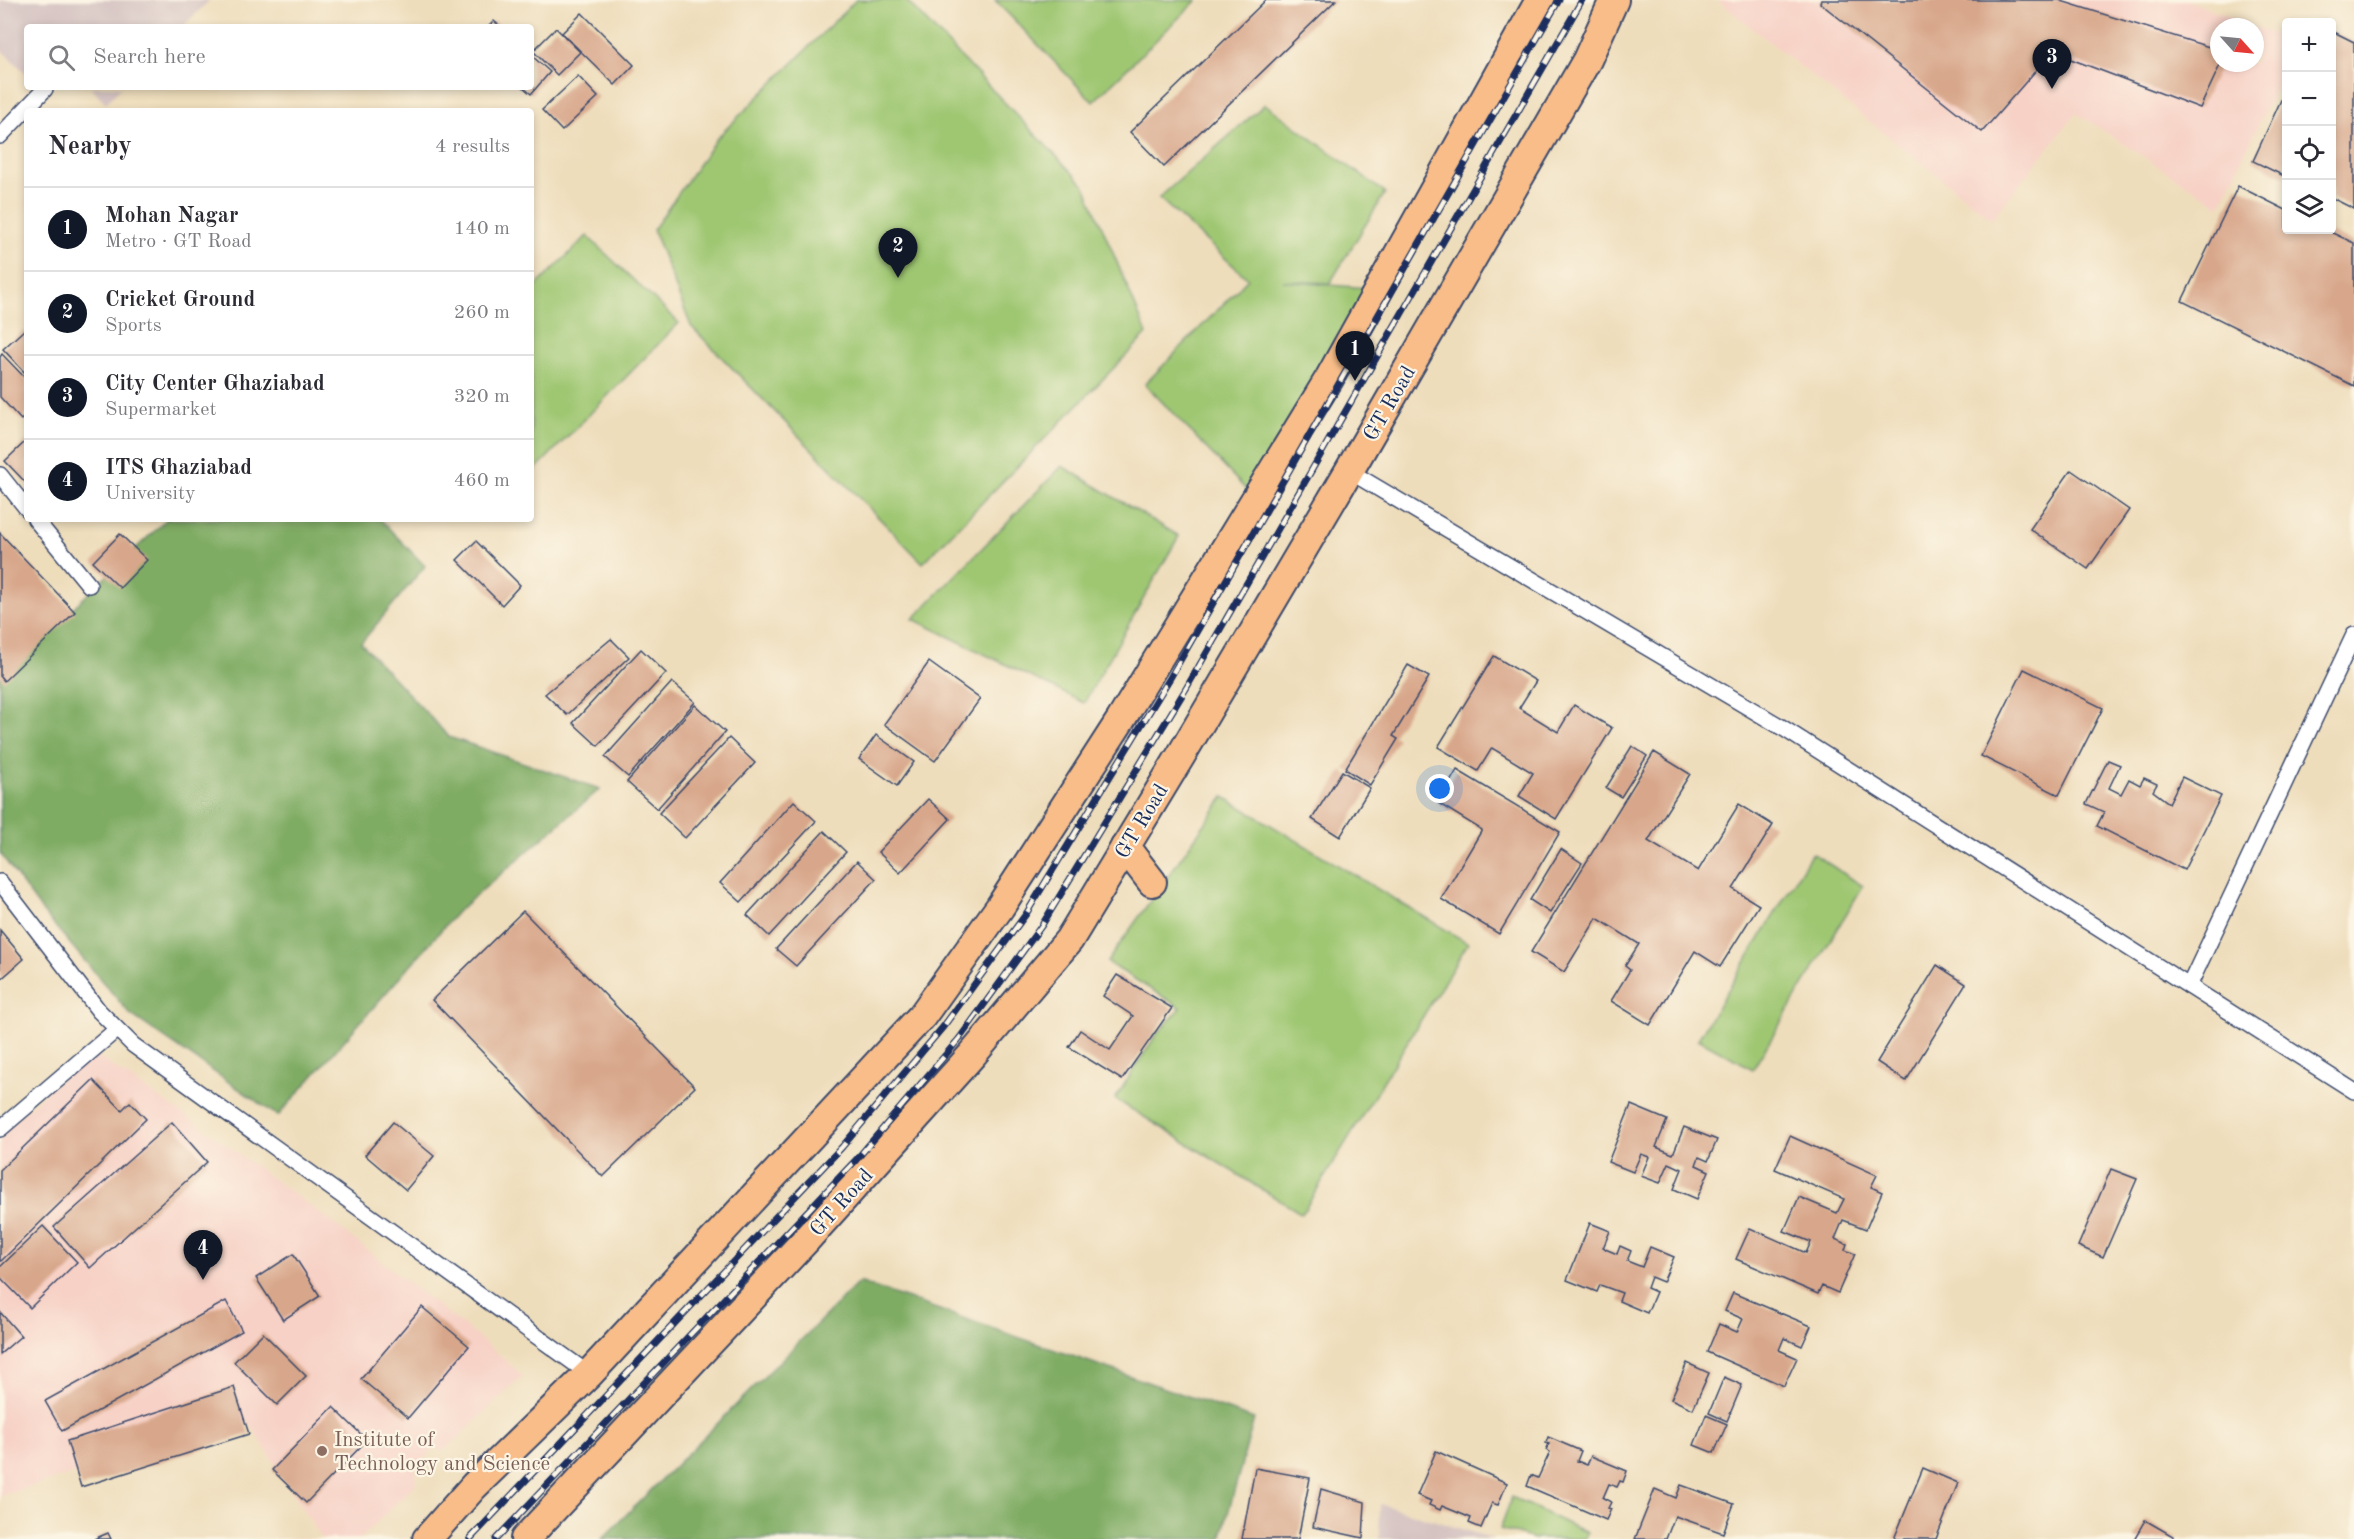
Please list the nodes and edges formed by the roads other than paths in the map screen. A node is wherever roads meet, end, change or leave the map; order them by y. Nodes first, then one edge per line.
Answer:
1 (1540, 0) edge
2 (1614, 0) edge
3 (44, 90) edge
4 (26, 108) edge
5 (24, 110) edge
6 (0, 135) edge
7 (1349, 471) junction
8 (0, 475) edge
9 (24, 505) edge
10 (37, 522) edge
11 (89, 585) dead end
12 (2354, 634) edge
13 (1125, 848) junction
14 (0, 882) edge
15 (1152, 882) dead end
16 (2189, 986) junction
17 (116, 1030) junction
18 (2354, 1091) edge
19 (0, 1129) edge
20 (589, 1374) junction
21 (427, 1539) edge
22 (525, 1539) edge

1 - 20 highway
2 - 7 highway, GT Road
3 - 4 street
5 - 6 street
7 - 13 highway, GT Road
7 - 16 street
8 - 9 street
10 - 11 street
12 - 16 street
13 - 15 highway
13 - 22 highway, GT Road
14 - 17 street
16 - 18 street
17 - 19 street
17 - 20 street
20 - 21 highway

